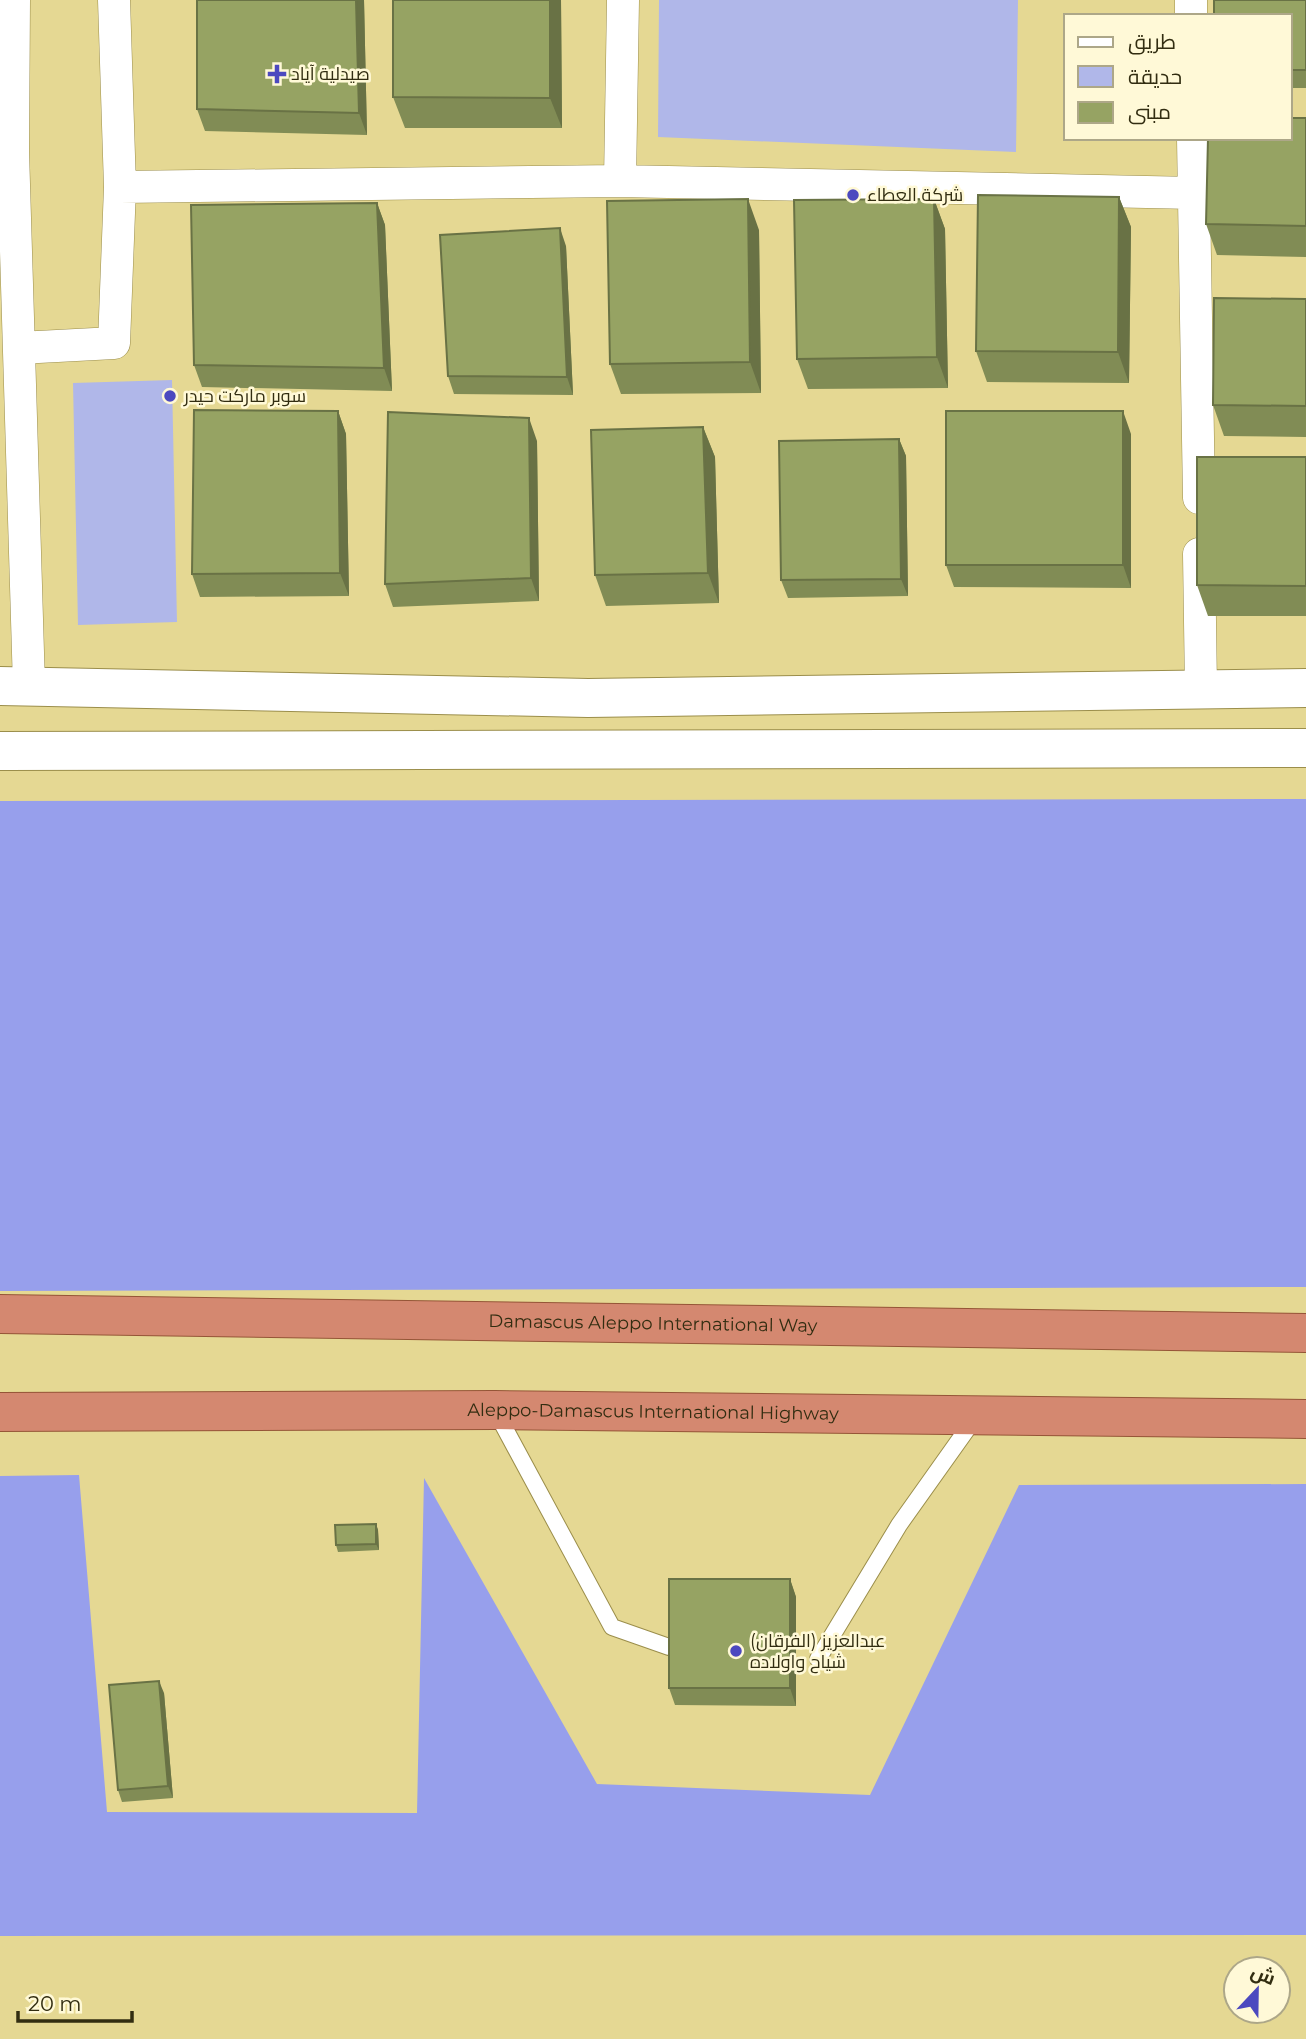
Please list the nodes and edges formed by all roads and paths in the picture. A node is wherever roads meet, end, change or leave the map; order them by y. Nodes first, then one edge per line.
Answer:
1 (14, 0) edge
2 (114, 0) edge
3 (623, 0) edge
4 (1193, 140) edge
5 (6, 151) edge
6 (620, 180) junction
7 (120, 187) junction
8 (1194, 193) junction
9 (19, 348) junction
10 (15, 686) edge
11 (1306, 688) edge
12 (1202, 689) junction
13 (1306, 748) edge
14 (0, 751) edge
15 (0, 1314) edge
16 (1306, 1333) edge
17 (495, 1410) junction
18 (0, 1412) edge
19 (977, 1414) junction
20 (1306, 1419) edge
21 (669, 1647) edge
22 (818, 1659) dead end

1 - 5 street
2 - 7 street
3 - 6 street
4 - 8 street
5 - 9 street
6 - 7 street
6 - 8 street
7 - 9 street
8 - 12 street
9 - 10 street
10 - 12 street
11 - 12 street
13 - 14 street
15 - 16 highway, Damascus Aleppo International Way
17 - 18 highway, Aleppo-Damascus International Highway
17 - 19 highway, Aleppo-Damascus International Highway
17 - 21 lane
19 - 20 highway, Aleppo-Damascus International Highway
19 - 22 lane

